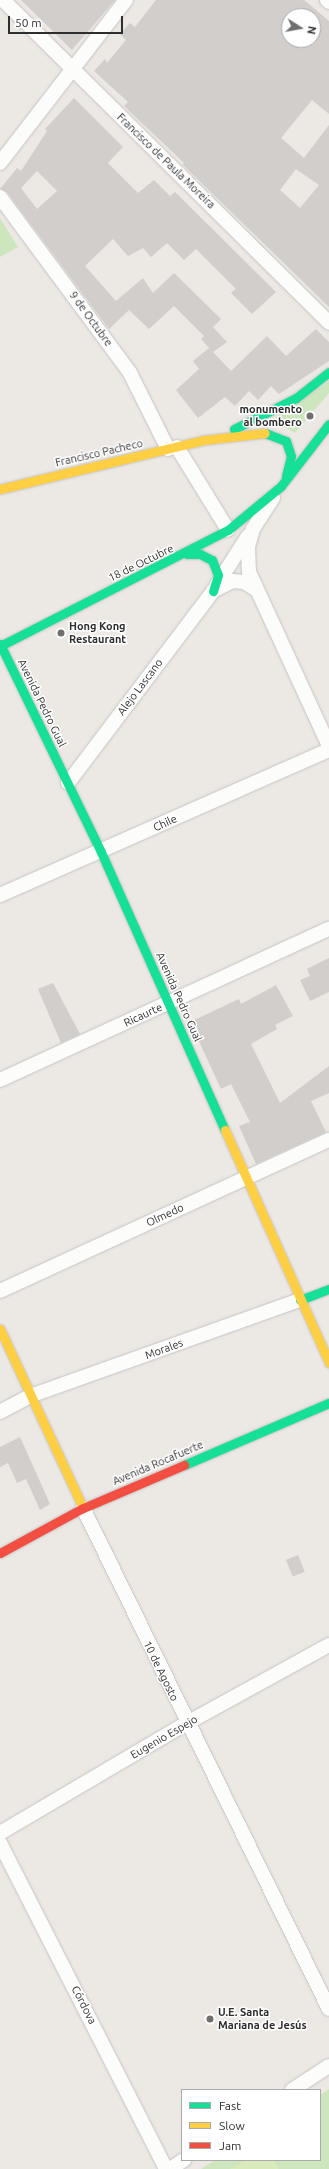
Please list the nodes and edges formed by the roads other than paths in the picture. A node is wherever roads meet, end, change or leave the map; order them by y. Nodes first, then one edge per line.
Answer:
1 (3, 0) edge
2 (126, 0) edge
3 (73, 71) junction
4 (0, 162) edge
5 (0, 198) edge
6 (329, 323) edge
7 (329, 372) edge
8 (329, 424) edge
9 (204, 440) junction
10 (172, 448) junction
11 (281, 486) junction
12 (0, 489) edge
13 (253, 529) junction
14 (228, 530) junction
15 (187, 554) junction
16 (255, 589) junction
17 (213, 591) junction
18 (0, 645) edge
19 (329, 746) edge
20 (329, 750) edge
21 (68, 783) junction
22 (101, 852) junction
23 (0, 895) edge
24 (329, 929) edge
25 (169, 1002) junction
26 (0, 1080) edge
27 (329, 1140) edge
28 (248, 1177) junction
29 (329, 1289) edge
30 (0, 1290) edge
31 (300, 1300) junction
32 (0, 1329) edge
33 (329, 1363) edge
34 (30, 1396) junction
35 (329, 1403) edge
36 (0, 1412) edge
37 (83, 1508) junction
38 (0, 1553) edge
39 (329, 1645) edge
40 (187, 1723) junction
41 (0, 1833) edge
42 (0, 1843) edge
43 (329, 2009) edge
44 (329, 2066) edge
45 (294, 2089) edge
46 (182, 2161) edge
47 (166, 2169) edge
48 (170, 2169) edge

1 - 3 street, Francisco de Paula Moreira
2 - 3 street
3 - 4 street
3 - 6 street, Francisco de Paula Moreira
5 - 10 street, 9 de Octubre
7 - 9 main road
8 - 11 main road, Alejo Lascano
9 - 10 main road, Francisco Pacheco
9 - 11 main road
10 - 12 main road, Francisco Pacheco
10 - 14 street, 9 de Octubre
11 - 13 street, Alejo Lascano
11 - 14 main road, 18 de Octubre
13 - 16 street, Alejo Lascano
13 - 17 street, Alejo Lascano
14 - 15 main road, 18 de Octubre
15 - 17 main road
15 - 18 main road, 18 de Octubre
16 - 17 street, Alejo Lascano
16 - 19 street
17 - 21 street, Alejo Lascano
18 - 21 main road, Avenida Pedro Gual
20 - 22 street, Chile
21 - 22 main road, Avenida Pedro Gual
22 - 23 street, Chile
22 - 25 main road, Avenida Pedro Gual
24 - 25 street, Ricaurte
25 - 26 street, Ricaurte
25 - 28 main road, Avenida Pedro Gual
27 - 28 street, Olmedo
28 - 30 street, Olmedo
28 - 31 main road, Avenida Pedro Gual
29 - 31 main road, Morales
31 - 33 main road, Avenida Pedro Gual
31 - 34 street, Morales
32 - 34 main road, 10 de Agosto
34 - 36 street, Morales
34 - 37 main road, 10 de Agosto
35 - 37 main road, Avenida Rocafuerte
37 - 38 main road, Avenida Rocafuerte
37 - 40 street, 10 de Agosto
39 - 40 street, Eugenio Espejo
40 - 41 street, Eugenio Espejo
40 - 43 street, 10 de Agosto
42 - 47 street, Córdova
44 - 45 street
46 - 48 street

